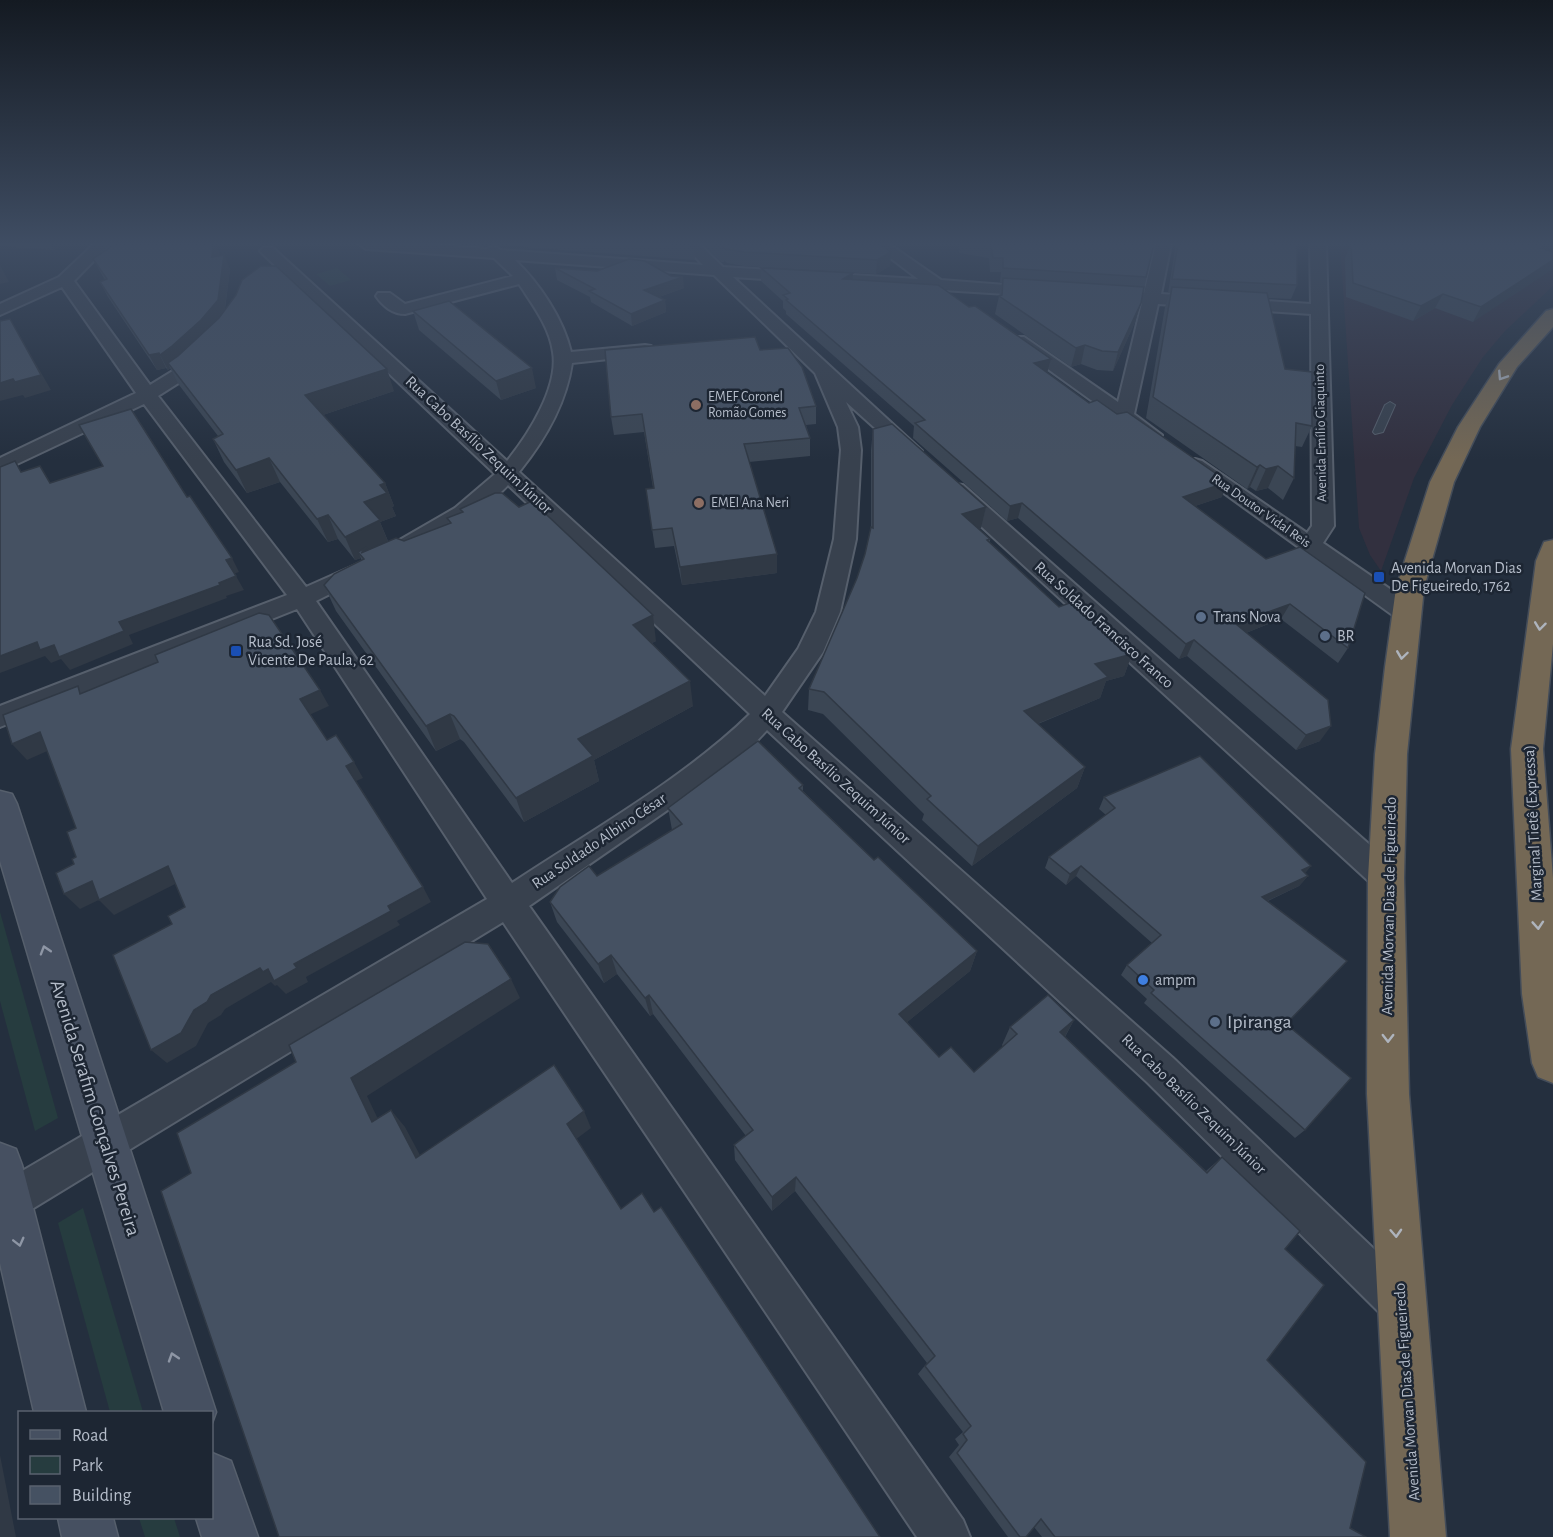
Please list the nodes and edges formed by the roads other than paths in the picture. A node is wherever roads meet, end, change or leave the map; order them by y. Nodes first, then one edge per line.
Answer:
1 (1553, 315) edge
2 (90, 316) edge
3 (329, 316) edge
4 (547, 316) edge
5 (766, 316) edge
6 (1147, 316) edge
7 (1319, 316) edge
8 (999, 327) edge
9 (788, 337) junction
10 (764, 339) dead end
11 (214, 341) edge
12 (658, 349) edge
13 (564, 358) junction
14 (823, 371) junction
15 (147, 395) junction
16 (1390, 405) dead end
17 (1124, 416) junction
18 (1378, 432) dead end
19 (1163, 443) edge
20 (1183, 456) edge
21 (0, 466) edge
22 (508, 471) junction
23 (1310, 545) junction
24 (1553, 548) edge
25 (302, 598) junction
26 (1407, 613) junction
27 (768, 714) junction
28 (0, 717) edge
29 (0, 804) edge
30 (1386, 878) junction
31 (508, 903) junction
32 (1553, 1063) edge
33 (105, 1145) junction
34 (3, 1190) edge
35 (1401, 1304) junction
36 (59, 1411) edge
37 (189, 1411) edge
38 (213, 1483) edge
39 (86, 1519) edge
40 (90, 1537) edge
41 (230, 1537) edge
42 (946, 1537) edge
43 (1418, 1537) edge

1 -> 26 highway, Avenida Morvan Dias de Figueiredo
2 - 15 street
3 - 22 street, Rua Cabo Basílio Zequim Júnior
4 - 13 street
5 - 9 street, Rua Soldado Francisco Franco
6 - 17 street
7 - 23 street, Avenida Emílio Giaquinto
8 - 17 street
9 - 10 street
9 - 14 street, Rua Soldado Francisco Franco
11 - 15 street
12 - 13 street
13 - 22 street
14 - 27 street, Rua Soldado Albino César
14 - 30 street, Rua Soldado Francisco Franco
15 - 21 street
15 - 25 street
16 - 18 lane
17 - 19 street
20 - 23 street, Rua Doutor Vidal Reis
22 - 25 street
22 - 27 street, Rua Cabo Basílio Zequim Júnior
23 - 26 street, Rua Doutor Vidal Reis
24 -> 32 highway, Marginal Tietê (Expressa)
25 - 28 street
25 - 31 street
26 -> 30 highway, Avenida Morvan Dias de Figueiredo
27 - 31 street, Rua Soldado Albino César
27 - 35 street, Rua Cabo Basílio Zequim Júnior
33 -> 29 main road, Avenida Serafim Gonçalves Pereira
30 -> 35 highway, Avenida Morvan Dias de Figueiredo
31 - 33 street, Rua Soldado Albino César
31 - 42 street
33 - 34 street, Rua Soldado Albino César
37 -> 33 main road, Avenida Serafim Gonçalves Pereira
34 -> 36 main road
35 - 43 highway, Avenida Morvan Dias de Figueiredo
38 - 41 main road
39 - 40 main road

